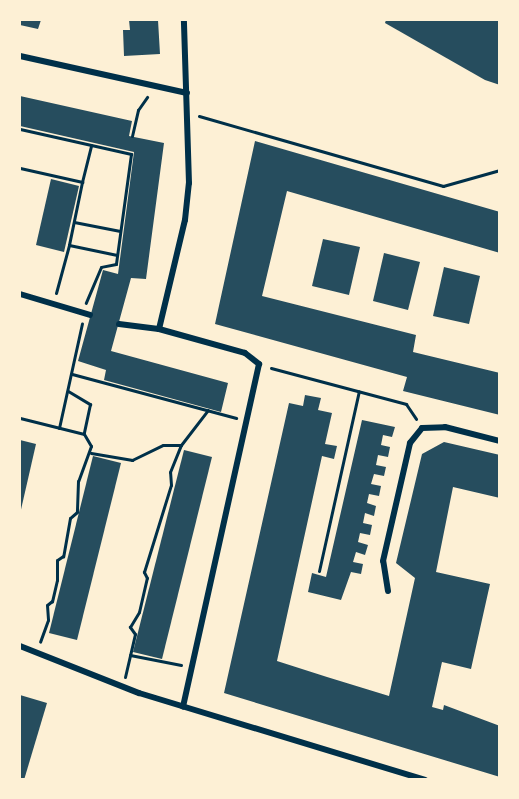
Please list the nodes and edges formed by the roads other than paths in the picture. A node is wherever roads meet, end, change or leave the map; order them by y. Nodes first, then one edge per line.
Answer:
1 (184, 20) edge
2 (20, 56) edge
3 (187, 93) junction
4 (20, 294) edge
5 (87, 314) road end
6 (119, 324) dead end
7 (159, 329) junction
8 (500, 441) edge
9 (388, 591) dead end
10 (20, 646) edge
11 (183, 706) junction
12 (425, 780) edge

1 - 3 street
2 - 3 street
3 - 7 street
4 - 5 street
6 - 7 street
7 - 11 street
8 - 9 street
10 - 11 street
11 - 12 street

